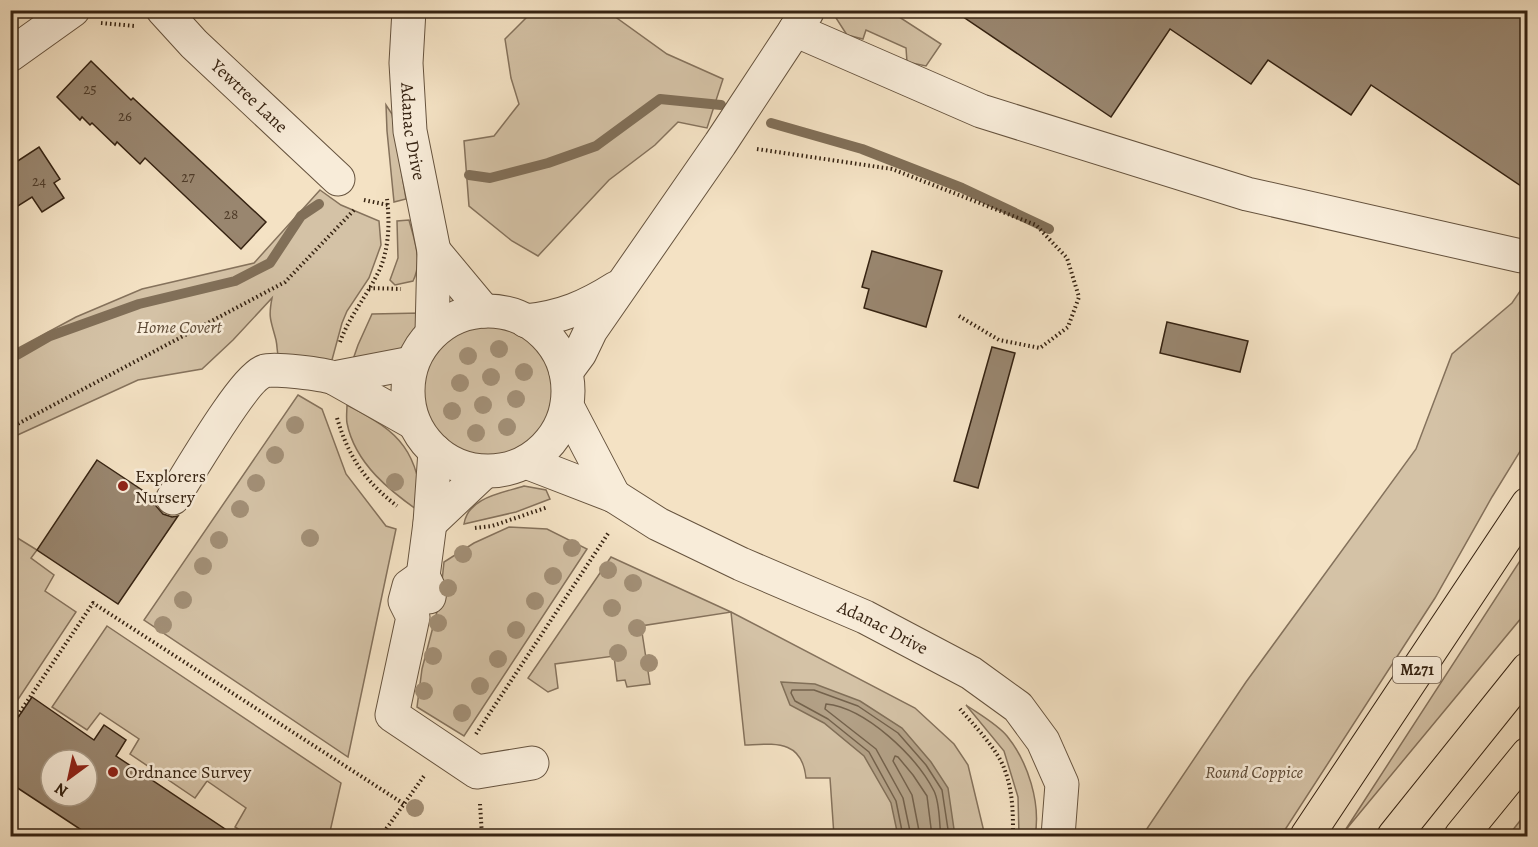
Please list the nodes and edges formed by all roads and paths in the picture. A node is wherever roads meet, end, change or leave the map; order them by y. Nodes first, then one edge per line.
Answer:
1 (409, 10) edge
2 (67, 15) edge
3 (172, 20) edge
4 (802, 20) edge
5 (10, 55) edge
6 (720, 144) junction
7 (338, 179) dead end
8 (363, 200) dead end
9 (434, 250) junction
10 (1521, 256) dead end
11 (623, 284) junction
12 (484, 311) junction
13 (959, 316) dead end
14 (526, 321) junction
15 (432, 333) junction
16 (412, 363) junction
17 (566, 372) junction
18 (334, 378) junction
19 (567, 406) junction
20 (414, 423) junction
21 (10, 428) edge
22 (435, 451) junction
23 (526, 462) junction
24 (484, 472) junction
25 (614, 496) junction
26 (173, 498) dead end
27 (1527, 504) edge
28 (430, 523) junction
29 (610, 531) dead end
30 (1527, 669) edge
31 (10, 727) edge
32 (1527, 754) edge
33 (532, 763) dead end
34 (426, 772) dead end
35 (477, 772) junction
36 (404, 804) junction
37 (381, 837) edge
38 (482, 837) edge
39 (1058, 837) edge
40 (1307, 837) edge
41 (1394, 837) edge
42 (1461, 837) edge

1 - 9 street, Adanac Drive
2 - 3 path
2 - 5 street
3 - 7 street, Yewtree Lane
4 - 6 street
4 - 10 street
6 - 11 street
6 - 13 path
8 - 21 path
9 - 12 street, Adanac Drive
9 - 15 street, Adanac Drive
11 - 14 street
11 - 17 street
12 - 14 street
12 - 15 street
14 - 17 street
15 - 16 street
16 - 18 street
16 - 20 street
17 - 19 street
18 - 20 street
18 - 26 street
19 - 23 street
19 - 25 street
20 - 22 street
22 - 24 street
22 - 28 street
23 - 24 street
23 - 25 street, Adanac Drive
24 - 28 street
25 - 39 street, Adanac Drive
27 - 40 highway, M271
28 - 35 street
29 - 35 path
30 - 41 highway
31 - 36 path
32 - 42 highway
33 - 35 street
34 - 36 path
35 - 38 path
36 - 37 path

